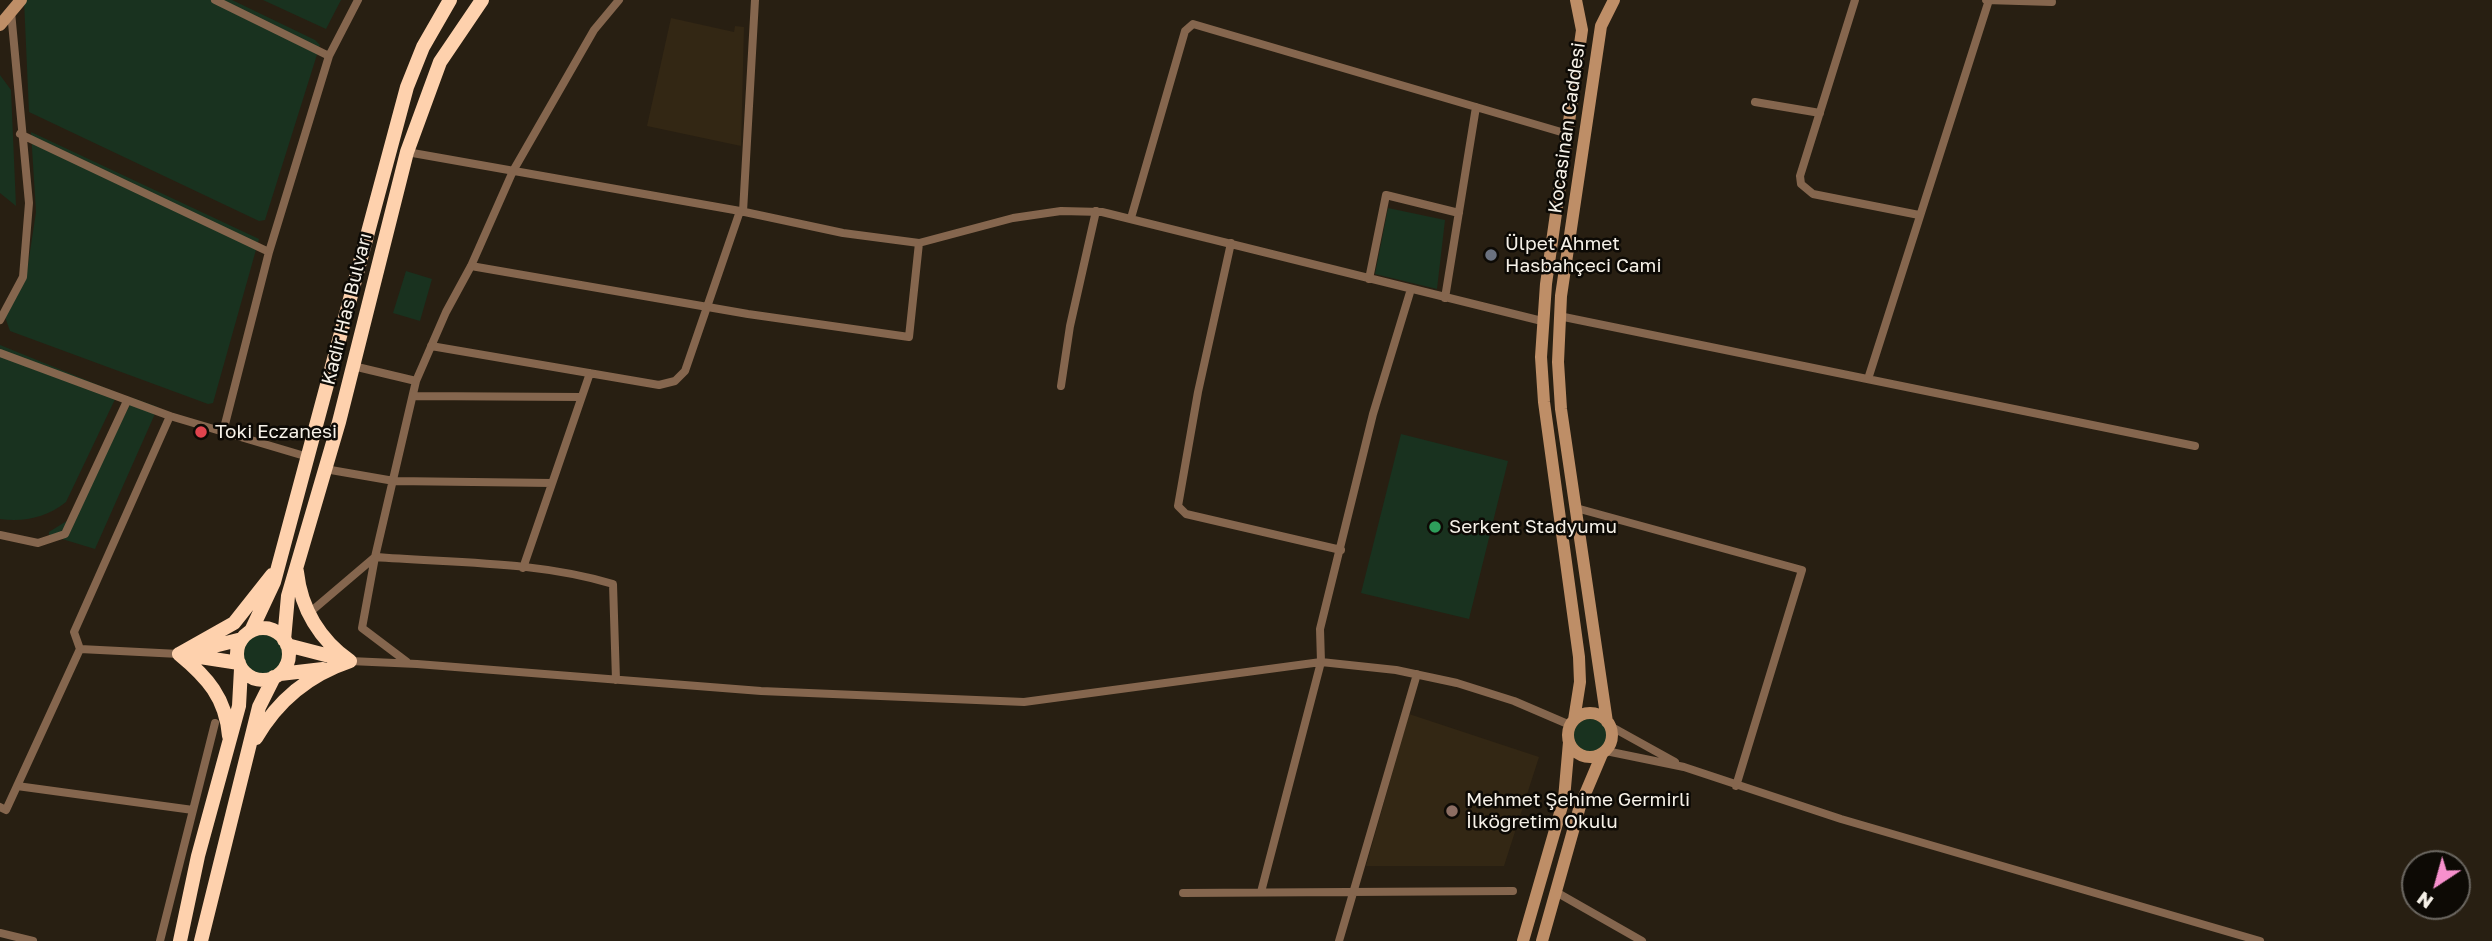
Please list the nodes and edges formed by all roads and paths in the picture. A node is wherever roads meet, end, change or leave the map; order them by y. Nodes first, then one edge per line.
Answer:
1 (21, 0) edge
2 (215, 0) edge
3 (358, 0) edge
4 (450, 0) edge
5 (482, 0) edge
6 (620, 0) edge
7 (755, 0) edge
8 (1576, 0) edge
9 (1614, 0) edge
10 (1855, 0) edge
11 (1988, 0) edge
12 (2052, 2) dead end
13 (11, 12) junction
14 (0, 24) edge
15 (329, 56) junction
16 (1755, 102) dead end
17 (1476, 107) junction
18 (1820, 113) junction
19 (20, 134) junction
20 (1569, 134) junction
21 (407, 152) junction
22 (513, 171) junction
23 (741, 211) junction
24 (1096, 211) junction
25 (1459, 213) junction
26 (1919, 215) junction
27 (1131, 218) junction
28 (919, 243) junction
29 (1231, 243) junction
30 (269, 252) junction
31 (471, 266) junction
32 (1369, 279) junction
33 (1411, 289) junction
34 (1445, 298) junction
35 (708, 307) junction
36 (1559, 316) junction
37 (0, 320) edge
38 (1542, 321) junction
39 (431, 346) junction
40 (0, 353) edge
41 (354, 366) junction
42 (590, 373) junction
43 (1868, 379) junction
44 (416, 381) junction
45 (1061, 386) dead end
46 (413, 396) junction
47 (582, 397) junction
48 (127, 401) junction
49 (170, 416) junction
50 (223, 432) junction
51 (2195, 446) dead end
52 (308, 457) junction
53 (325, 469) junction
54 (394, 481) junction
55 (552, 483) junction
56 (1576, 508) junction
57 (0, 535) edge
58 (1341, 550) junction
59 (375, 557) junction
60 (280, 561) junction
61 (296, 568) junction
62 (523, 568) junction
63 (308, 614) junction
64 (246, 635) junction
65 (285, 643) junction
66 (80, 649) junction
67 (179, 654) junction
68 (349, 662) junction
69 (1321, 662) junction
70 (409, 663) junction
71 (240, 666) junction
72 (327, 668) junction
73 (1417, 674) junction
74 (277, 675) junction
75 (617, 680) junction
76 (1572, 722) junction
77 (215, 723) dead end
78 (1609, 724) junction
79 (1569, 742) junction
80 (229, 745) junction
81 (1604, 753) junction
82 (246, 762) junction
83 (1684, 767) junction
84 (17, 786) junction
85 (1736, 786) junction
86 (3, 809) edge
87 (192, 810) junction
88 (0, 821) edge
89 (190, 821) junction
90 (208, 823) junction
91 (1513, 891) dead end
92 (1261, 892) junction
93 (1353, 892) junction
94 (1556, 892) junction
95 (1183, 893) dead end
96 (0, 933) edge
97 (33, 941) edge
98 (160, 941) edge
99 (180, 941) edge
100 (201, 941) edge
101 (1339, 941) edge
102 (1523, 941) edge
103 (1542, 941) edge
104 (1642, 941) edge
105 (2260, 941) edge

1 - 13 main road
2 - 15 street
3 - 15 street
4 - 52 highway, Kadir Has Bulvarı
5 - 21 highway, Kadir Has Bulvarı
6 - 22 street
7 - 23 street
8 - 20 main road, Kocasinan Caddesi
9 - 36 main road, Kocasinan Caddesi
10 - 18 street
11 - 12 street
11 - 26 street
13 - 14 main road
13 - 19 street
15 - 30 street
16 - 18 street
17 - 20 street
17 - 25 street
17 - 27 street
18 - 26 street
19 - 30 street
19 - 37 street
20 - 38 main road, Kocasinan Caddesi
21 - 22 street
21 - 41 highway, Kadir Has Bulvarı
22 - 23 street
22 - 31 street
23 - 28 street
23 - 35 street
24 - 27 street
24 - 28 street
24 - 45 street
25 - 32 street
25 - 34 street
26 - 43 street
27 - 29 street
28 - 35 street
29 - 32 street
29 - 58 street
30 - 50 street
31 - 35 street
31 - 39 street
32 - 33 street
33 - 34 street
33 - 58 street
34 - 38 street
35 - 42 street
36 - 43 street
36 - 56 main road, Kocasinan Caddesi
38 - 76 main road, Kocasinan Caddesi
39 - 42 street
39 - 44 street
40 - 48 street
41 - 44 street
41 - 53 highway, Kadir Has Bulvarı
42 - 47 street
43 - 51 street
44 - 46 street
46 - 47 street
46 - 54 street
47 - 55 street
48 - 49 street
48 - 57 street
49 - 50 street
49 - 66 street
50 - 52 street
52 - 60 highway, Kadir Has Bulvarı
53 - 54 street
53 - 61 highway, Kadir Has Bulvarı
54 - 55 street
54 - 59 street
55 - 62 street
56 - 78 main road, Kocasinan Caddesi
56 - 85 street
58 - 69 street
59 - 62 street
59 - 63 street
59 - 70 street
60 - 64 highway, Kadir Has Bulvarı
60 - 67 highway
61 - 63 highway
61 - 65 highway, Kadir Has Bulvarı
62 - 75 street
63 - 68 highway
64 - 65 highway
64 - 67 highway
64 - 71 highway
65 - 68 highway
65 - 74 highway
66 - 67 street
66 - 84 street
67 - 71 highway
67 - 80 highway
68 - 70 street
68 - 72 highway
69 - 73 street
69 - 75 street
69 - 92 street
70 - 75 street
71 - 74 highway
71 - 80 highway
72 - 74 highway
72 - 82 highway
73 - 76 street
73 - 93 street
74 - 82 highway
76 - 78 main road
76 - 79 main road
77 - 87 street
78 - 81 main road
78 - 83 street
79 - 81 main road
79 - 102 main road
80 - 90 highway
81 - 83 street
81 - 94 main road
82 - 100 highway
83 - 85 street
84 - 86 street
84 - 87 street
85 - 105 street
86 - 88 street
87 - 89 street
89 - 90 street
89 - 98 street
90 - 99 highway
91 - 93 street
92 - 93 street
92 - 95 street
93 - 101 street
94 - 103 main road
94 - 104 street
96 - 97 street

